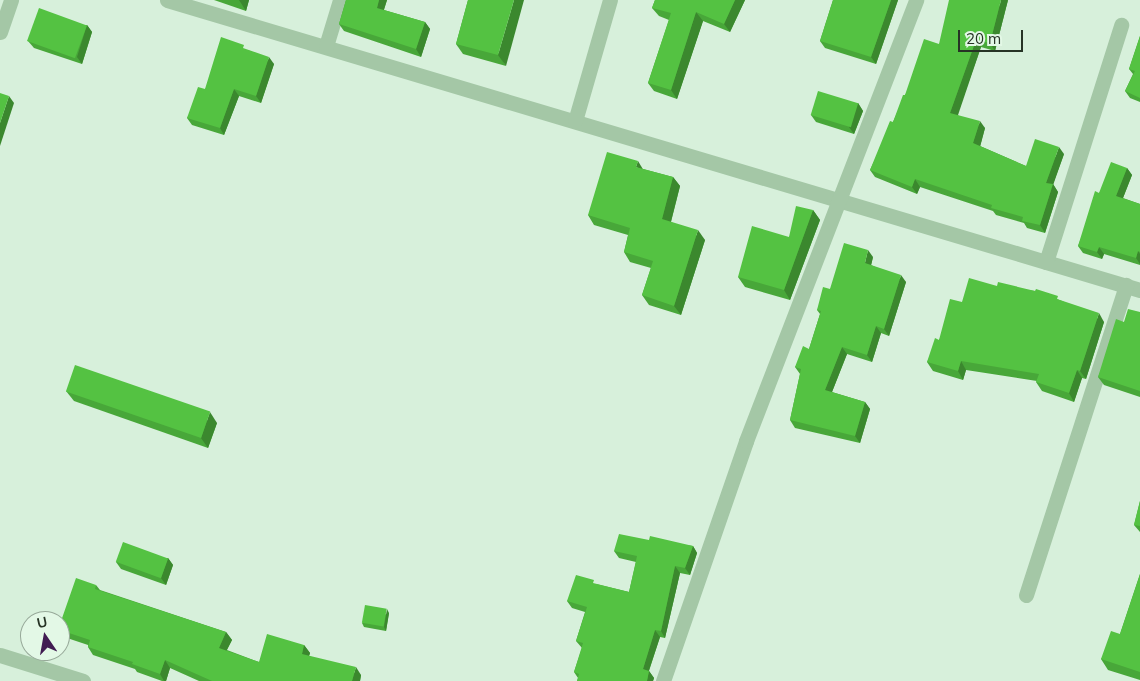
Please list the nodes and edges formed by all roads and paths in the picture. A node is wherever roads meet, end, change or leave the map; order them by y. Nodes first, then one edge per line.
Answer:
1 (11, 0) edge
2 (167, 0) edge
3 (340, 0) edge
4 (610, 0) edge
5 (916, 0) edge
6 (1121, 25) dead end
7 (0, 32) edge
8 (326, 46) junction
9 (575, 121) junction
10 (840, 200) junction
11 (1046, 262) junction
12 (1133, 287) edge
13 (1026, 595) dead end
14 (0, 655) edge
15 (83, 681) edge
16 (663, 681) edge

1 - 7 street
2 - 8 street
3 - 8 street
4 - 9 street
5 - 10 street
6 - 11 street
8 - 9 street
9 - 10 street
10 - 11 street
10 - 16 street
11 - 12 street
12 - 13 street
14 - 15 street

